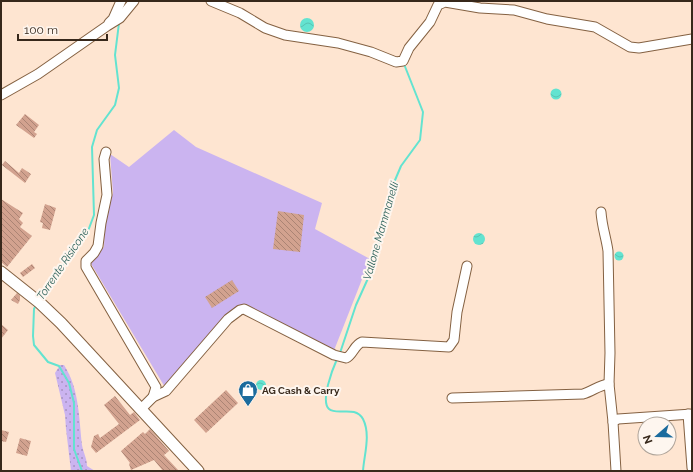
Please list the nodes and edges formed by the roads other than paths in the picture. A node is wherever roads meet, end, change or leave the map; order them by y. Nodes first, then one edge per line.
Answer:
1 (121, 1) edge
2 (134, 1) edge
3 (212, 1) edge
4 (107, 26) junction
5 (692, 38) edge
6 (1, 96) edge
7 (106, 152) dead end
8 (601, 212) dead end
9 (467, 266) dead end
10 (1, 272) edge
11 (609, 384) junction
12 (153, 397) junction
13 (452, 398) dead end
14 (141, 410) junction
15 (690, 414) edge
16 (613, 422) junction
17 (692, 468) edge
18 (198, 471) edge
19 (616, 471) edge

1 - 4 street
2 - 4 street
3 - 5 street
4 - 6 street
7 - 12 street
8 - 11 street
9 - 12 street
10 - 14 main road
11 - 13 street
11 - 16 street
12 - 14 street
14 - 18 main road
15 - 16 street
15 - 17 street
16 - 19 street

